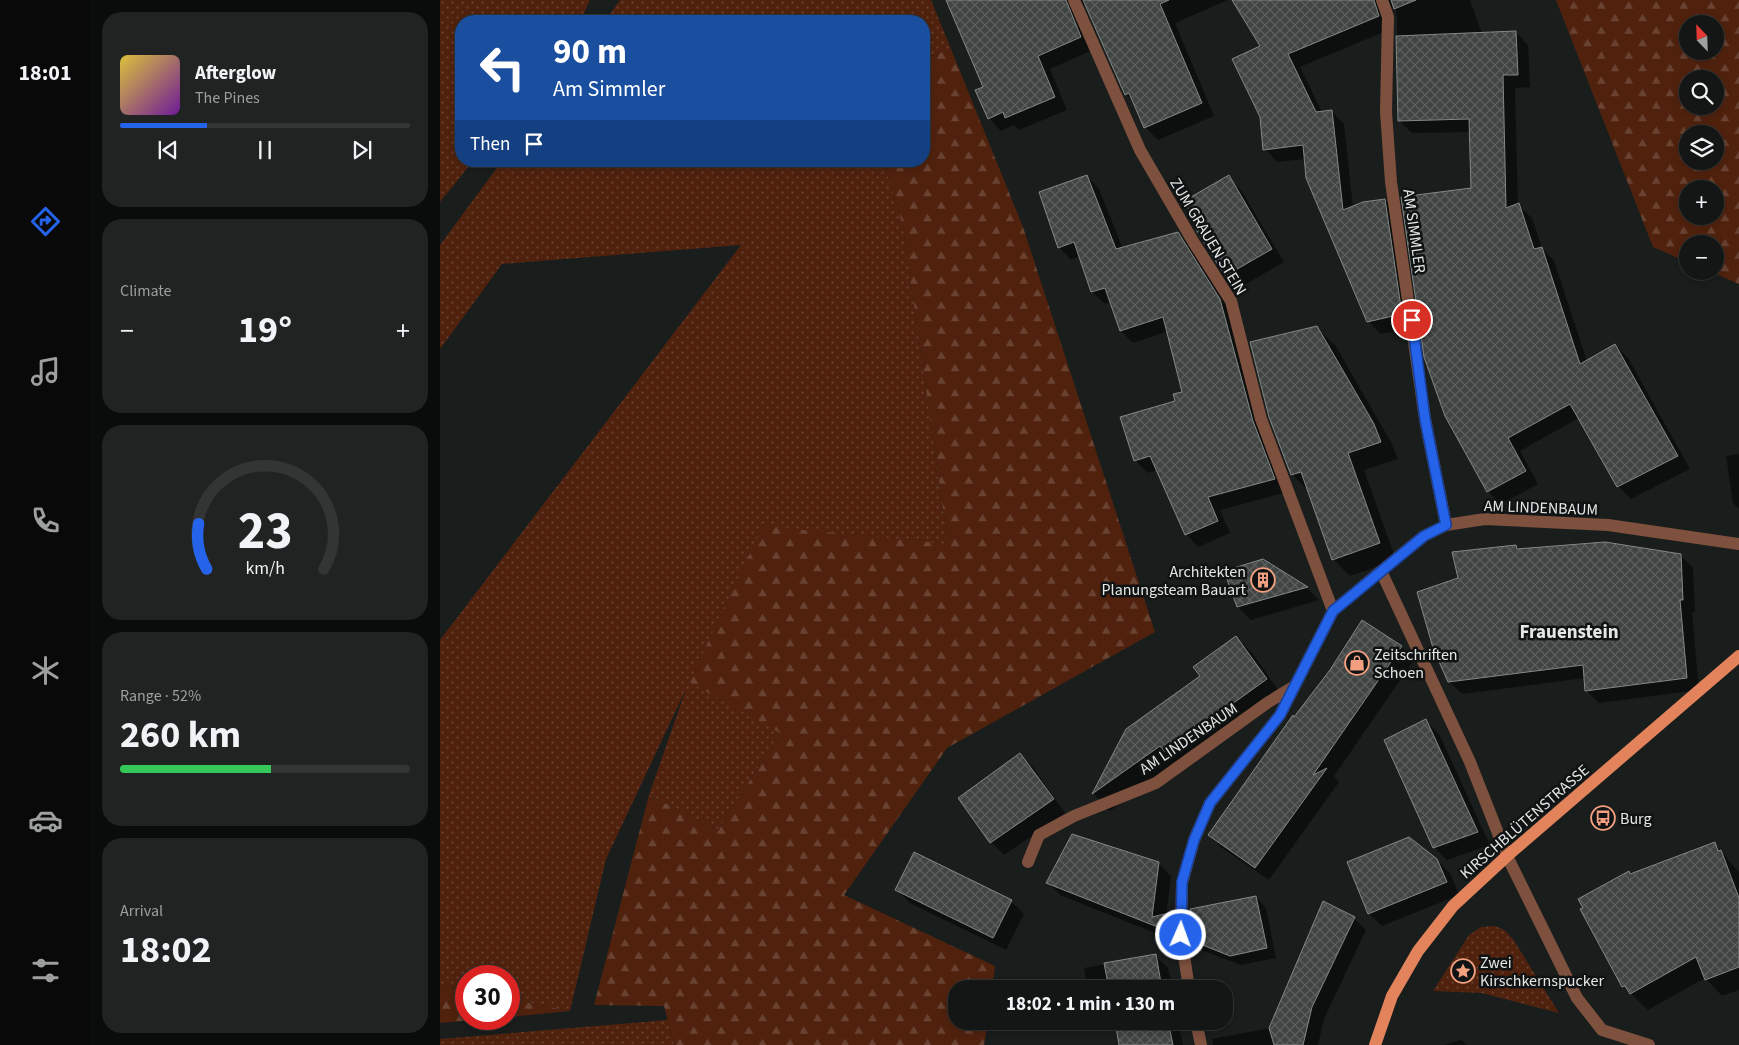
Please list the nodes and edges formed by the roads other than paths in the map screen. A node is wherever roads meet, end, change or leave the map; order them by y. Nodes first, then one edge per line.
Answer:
1 (1074, 0) edge
2 (1382, 0) edge
3 (1446, 525) junction
4 (1739, 544) edge
5 (1381, 570) junction
6 (1333, 611) junction
7 (1739, 656) edge
8 (1295, 685) junction
9 (1506, 856) junction
10 (1028, 862) dead end
11 (1188, 980) edge
12 (1198, 1030) edge
13 (1200, 1045) edge
14 (1376, 1045) edge
15 (1649, 1045) edge

1 - 6 street, ZUM GRAUEN STEIN
2 - 3 street, AM SIMMLER
3 - 4 street, AM LINDENBAUM
3 - 5 street, AM LINDENBAUM
5 - 6 street, AM LINDENBAUM
5 - 9 street
6 - 8 street, AM LINDENBAUM
7 - 9 main road, KIRSCHBLÜTENSTRASSE
8 - 10 street, AM LINDENBAUM
8 - 11 street, AM LINDENBAUM
9 - 14 main road, KIRSCHBLÜTENSTRASSE
9 - 15 street
12 - 13 street

